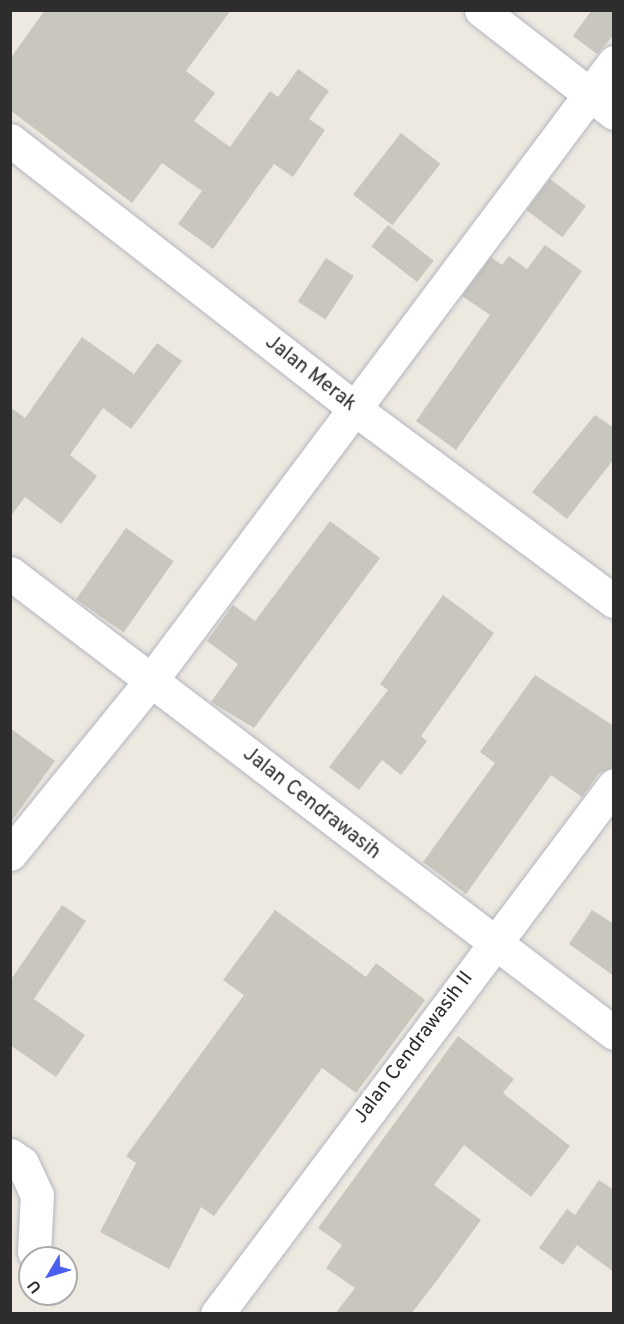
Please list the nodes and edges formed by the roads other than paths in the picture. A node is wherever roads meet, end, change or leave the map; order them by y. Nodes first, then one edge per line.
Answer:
1 (481, 10) edge
2 (614, 62) edge
3 (601, 104) edge
4 (10, 140) edge
5 (355, 409) junction
6 (10, 573) edge
7 (614, 601) edge
8 (152, 679) junction
9 (614, 785) edge
10 (10, 854) edge
11 (492, 944) junction
12 (614, 1033) edge
13 (10, 1155) edge
14 (34, 1246) edge
15 (216, 1314) edge

1 - 3 street
2 - 3 street
3 - 5 street
4 - 5 street, Jalan Merak
5 - 7 street, Jalan Merak
5 - 8 street
6 - 8 street, Jalan Cendrawasih
8 - 10 street
8 - 11 street, Jalan Cendrawasih
9 - 11 street, Jalan Cendrawasih II
11 - 12 street, Jalan Cendrawasih
11 - 15 street, Jalan Cendrawasih II
13 - 14 street

